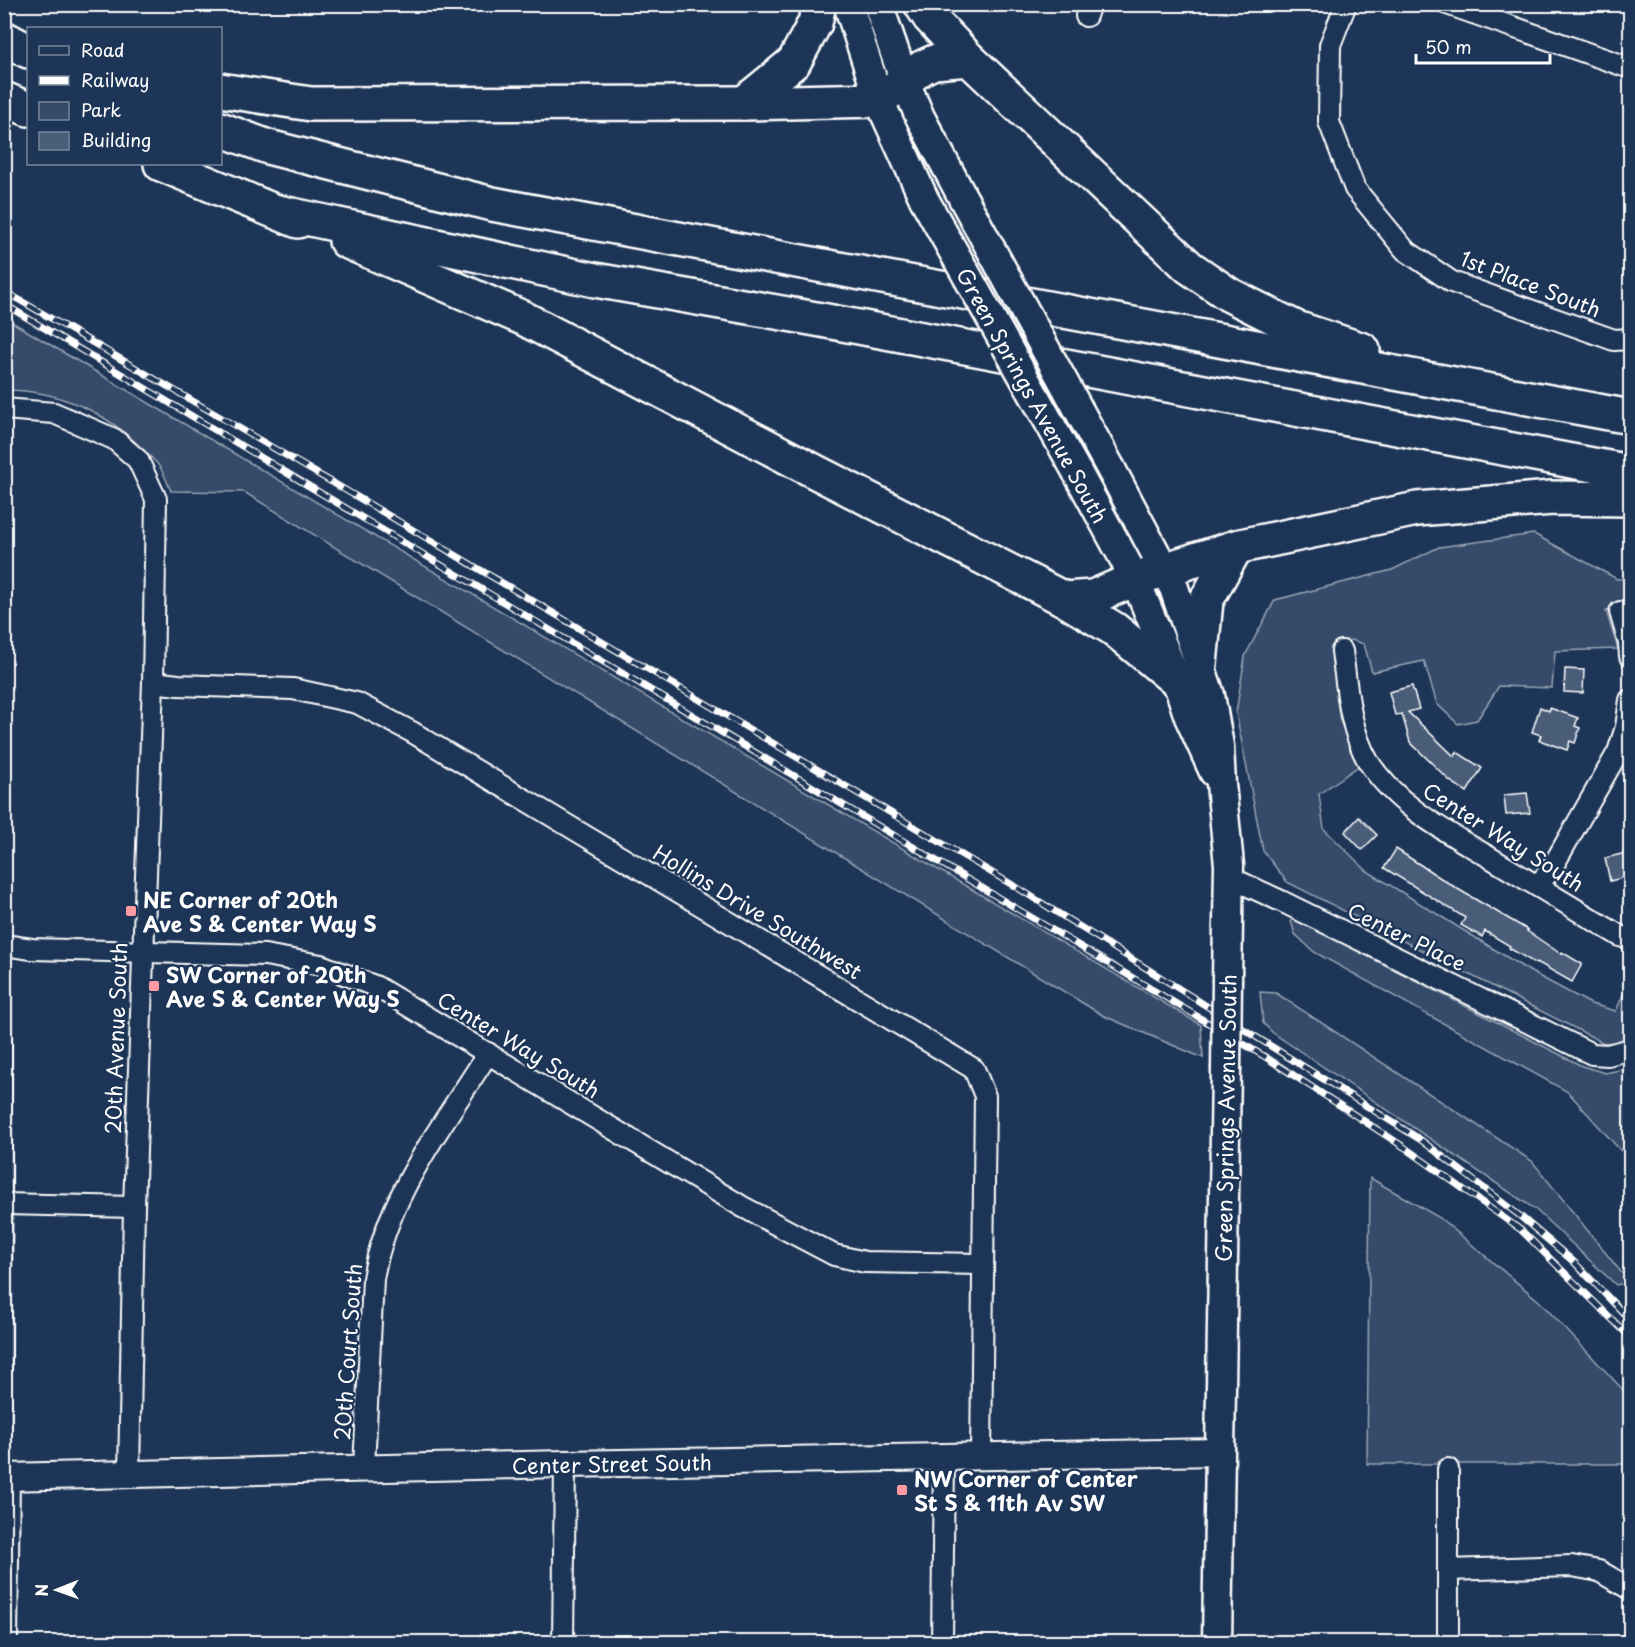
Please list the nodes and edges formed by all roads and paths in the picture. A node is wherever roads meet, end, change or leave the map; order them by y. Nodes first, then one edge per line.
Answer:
1 (819, 4) edge
2 (848, 4) edge
3 (878, 4) edge
4 (921, 4) edge
5 (1346, 4) edge
6 (1448, 4) edge
7 (4, 36) edge
8 (27, 41) edge
9 (27, 50) edge
10 (969, 59) junction
11 (1630, 68) edge
12 (222, 90) edge
13 (892, 91) junction
14 (4, 99) edge
15 (744, 103) junction
16 (27, 109) edge
17 (222, 130) edge
18 (163, 165) edge
19 (278, 212) junction
20 (1630, 339) edge
21 (1484, 390) junction
22 (4, 409) edge
23 (1630, 417) edge
24 (1630, 472) edge
25 (1630, 499) edge
26 (1236, 547) junction
27 (1150, 574) junction
28 (1064, 599) junction
29 (1620, 612) dead end
30 (1342, 651) dead end
31 (1630, 656) edge
32 (1189, 672) junction
33 (153, 682) junction
34 (1630, 700) edge
35 (1229, 877) junction
36 (1537, 886) junction
37 (1630, 939) edge
38 (4, 945) edge
39 (142, 953) junction
40 (1630, 1049) edge
41 (488, 1053) junction
42 (4, 1204) edge
43 (134, 1207) junction
44 (983, 1264) junction
45 (1219, 1452) junction
46 (944, 1458) junction
47 (981, 1458) junction
48 (565, 1464) junction
49 (364, 1468) junction
50 (1448, 1469) dead end
51 (129, 1475) junction
52 (7, 1477) edge
53 (1448, 1570) junction
54 (1630, 1589) edge
55 (7, 1642) edge
56 (563, 1642) edge
57 (942, 1642) edge
58 (1217, 1642) edge
59 (1448, 1642) edge

1 - 15 highway
2 - 13 main road, Green Springs Avenue South
3 - 13 main road, Green Springs Avenue South
4 - 10 highway
5 - 20 street, 1st Place South
6 - 11 street
7 - 8 highway
7 - 9 highway
10 - 13 highway
10 - 21 highway
12 - 15 highway
13 - 15 highway
13 - 27 main road, Green Springs Avenue South, bridge
13 - 27 main road, Green Springs Avenue South, bridge
14 - 16 highway
17 - 21 highway
18 - 19 highway
19 - 24 highway
19 - 28 highway
21 - 23 highway
22 - 33 street, 20th Avenue South
25 - 26 highway
26 - 27 highway
26 - 32 highway
27 - 28 highway
27 - 32 main road, Green Springs Avenue South
28 - 32 highway
29 - 31 street
30 - 36 street, Center Way South
32 - 35 main road, Green Springs Avenue South
33 - 39 street, 20th Avenue South
33 - 44 street, Hollins Drive Southwest
34 - 36 street
35 - 40 street, Center Place
35 - 45 main road, Green Springs Avenue South, bridge
36 - 37 street, Center Way South
38 - 39 street, Center Way South
39 - 41 street, Center Way South
39 - 43 street, 20th Avenue South
41 - 44 street, Center Way South
41 - 49 street, 20th Court South
42 - 43 street
43 - 51 street, 20th Avenue South
44 - 47 street, Hollins Drive Southwest
45 - 47 street, Center Street South
45 - 58 main road, Green Springs Avenue South
46 - 47 street, Center Street South
46 - 48 street, Center Street South
46 - 57 street
48 - 49 street, Center Street South
48 - 56 street
49 - 51 street, Center Street South
50 - 53 street
51 - 52 street, Center Street South
52 - 55 street
53 - 54 street
53 - 59 street

